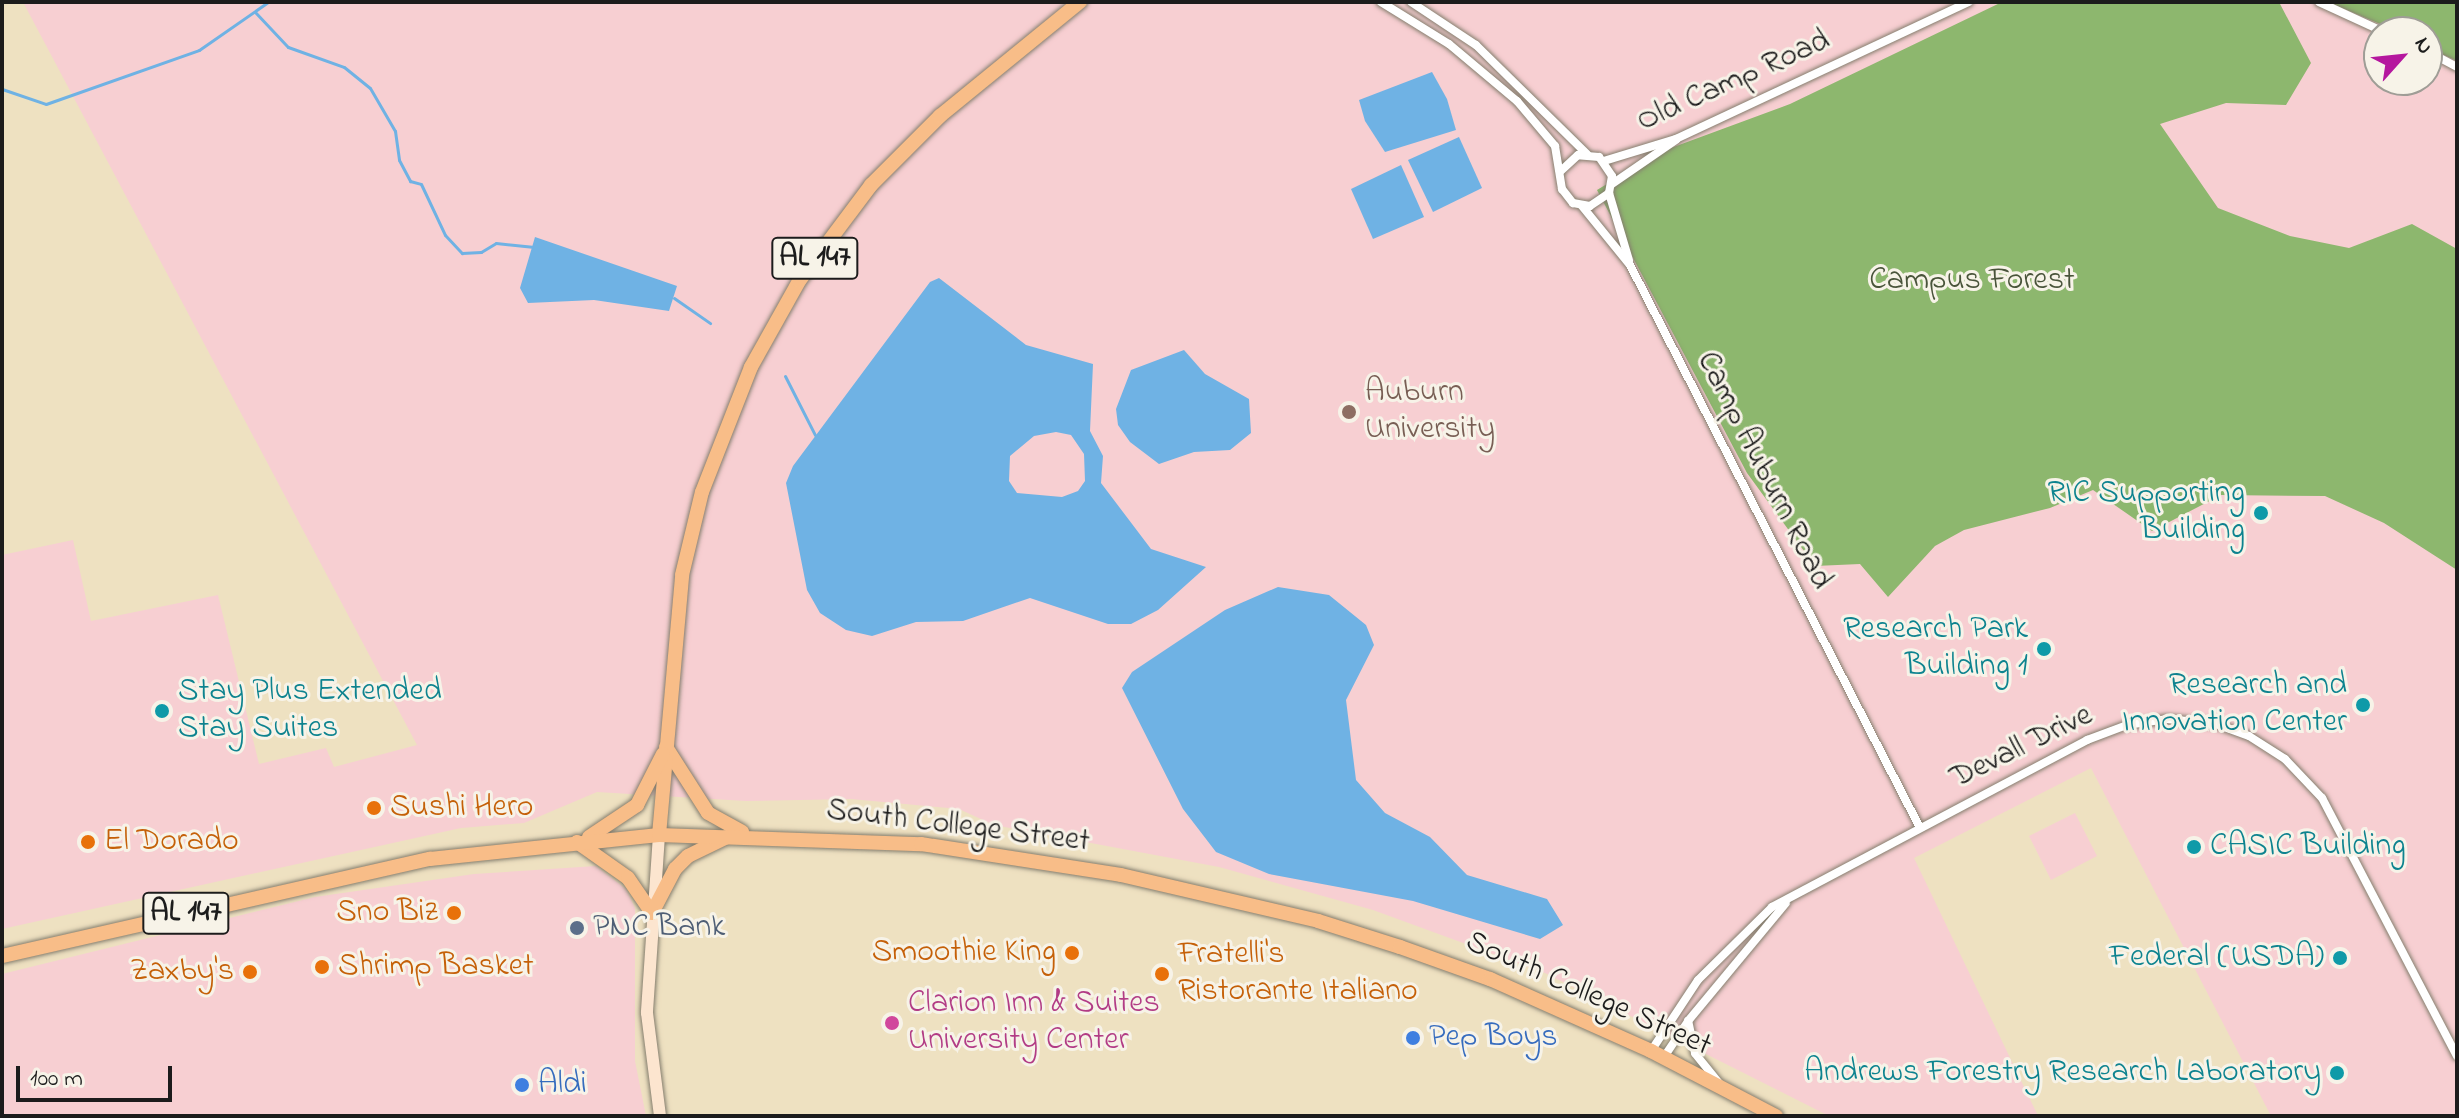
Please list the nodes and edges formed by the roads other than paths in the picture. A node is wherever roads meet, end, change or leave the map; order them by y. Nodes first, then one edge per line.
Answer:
1 (1080, 2) edge
2 (1381, 2) edge
3 (1411, 2) edge
4 (1968, 2) edge
5 (2319, 2) edge
6 (2363, 22) edge
7 (1676, 139) junction
8 (1587, 154) junction
9 (1604, 161) junction
10 (1561, 171) junction
11 (1611, 188) junction
12 (1582, 206) junction
13 (1630, 265) junction
14 (666, 747) junction
15 (1919, 826) junction
16 (659, 835) junction
17 (731, 835) junction
18 (750, 835) junction
19 (577, 842) junction
20 (1786, 903) junction
21 (652, 913) junction
22 (2, 956) edge
23 (1688, 1021) junction
24 (1658, 1054) junction
25 (2457, 1056) edge
26 (1722, 1086) junction
27 (660, 1116) edge
28 (1776, 1116) edge

1 - 14 main road, AL 147
2 - 10 street
3 - 8 street
4 - 7 street, Old Camp Road
5 - 6 street
7 - 9 street, Old Camp Road
7 - 11 street, Old Camp Road
8 - 9 street
8 - 10 street
9 - 11 street
10 - 12 street
11 - 12 street
11 - 13 street, Camp Auburn Road
12 - 13 street, Camp Auburn Road
13 - 15 street, Camp Auburn Road
14 - 16 main road, AL 147
14 - 18 main road
14 - 19 main road
15 - 20 street, Devall Drive
15 - 25 street, Devall Drive
16 - 17 main road, South College Street
16 - 19 main road, South College Street / AL 147
16 - 21 main road
17 - 18 main road, South College Street
17 - 21 main road
18 - 24 main road, South College Street
19 - 21 main road
19 - 22 main road, South College Street / AL 147
20 - 23 street
20 - 24 street
21 - 27 main road
23 - 24 street
23 - 26 street
24 - 26 main road, South College Street
26 - 28 main road, South College Street

